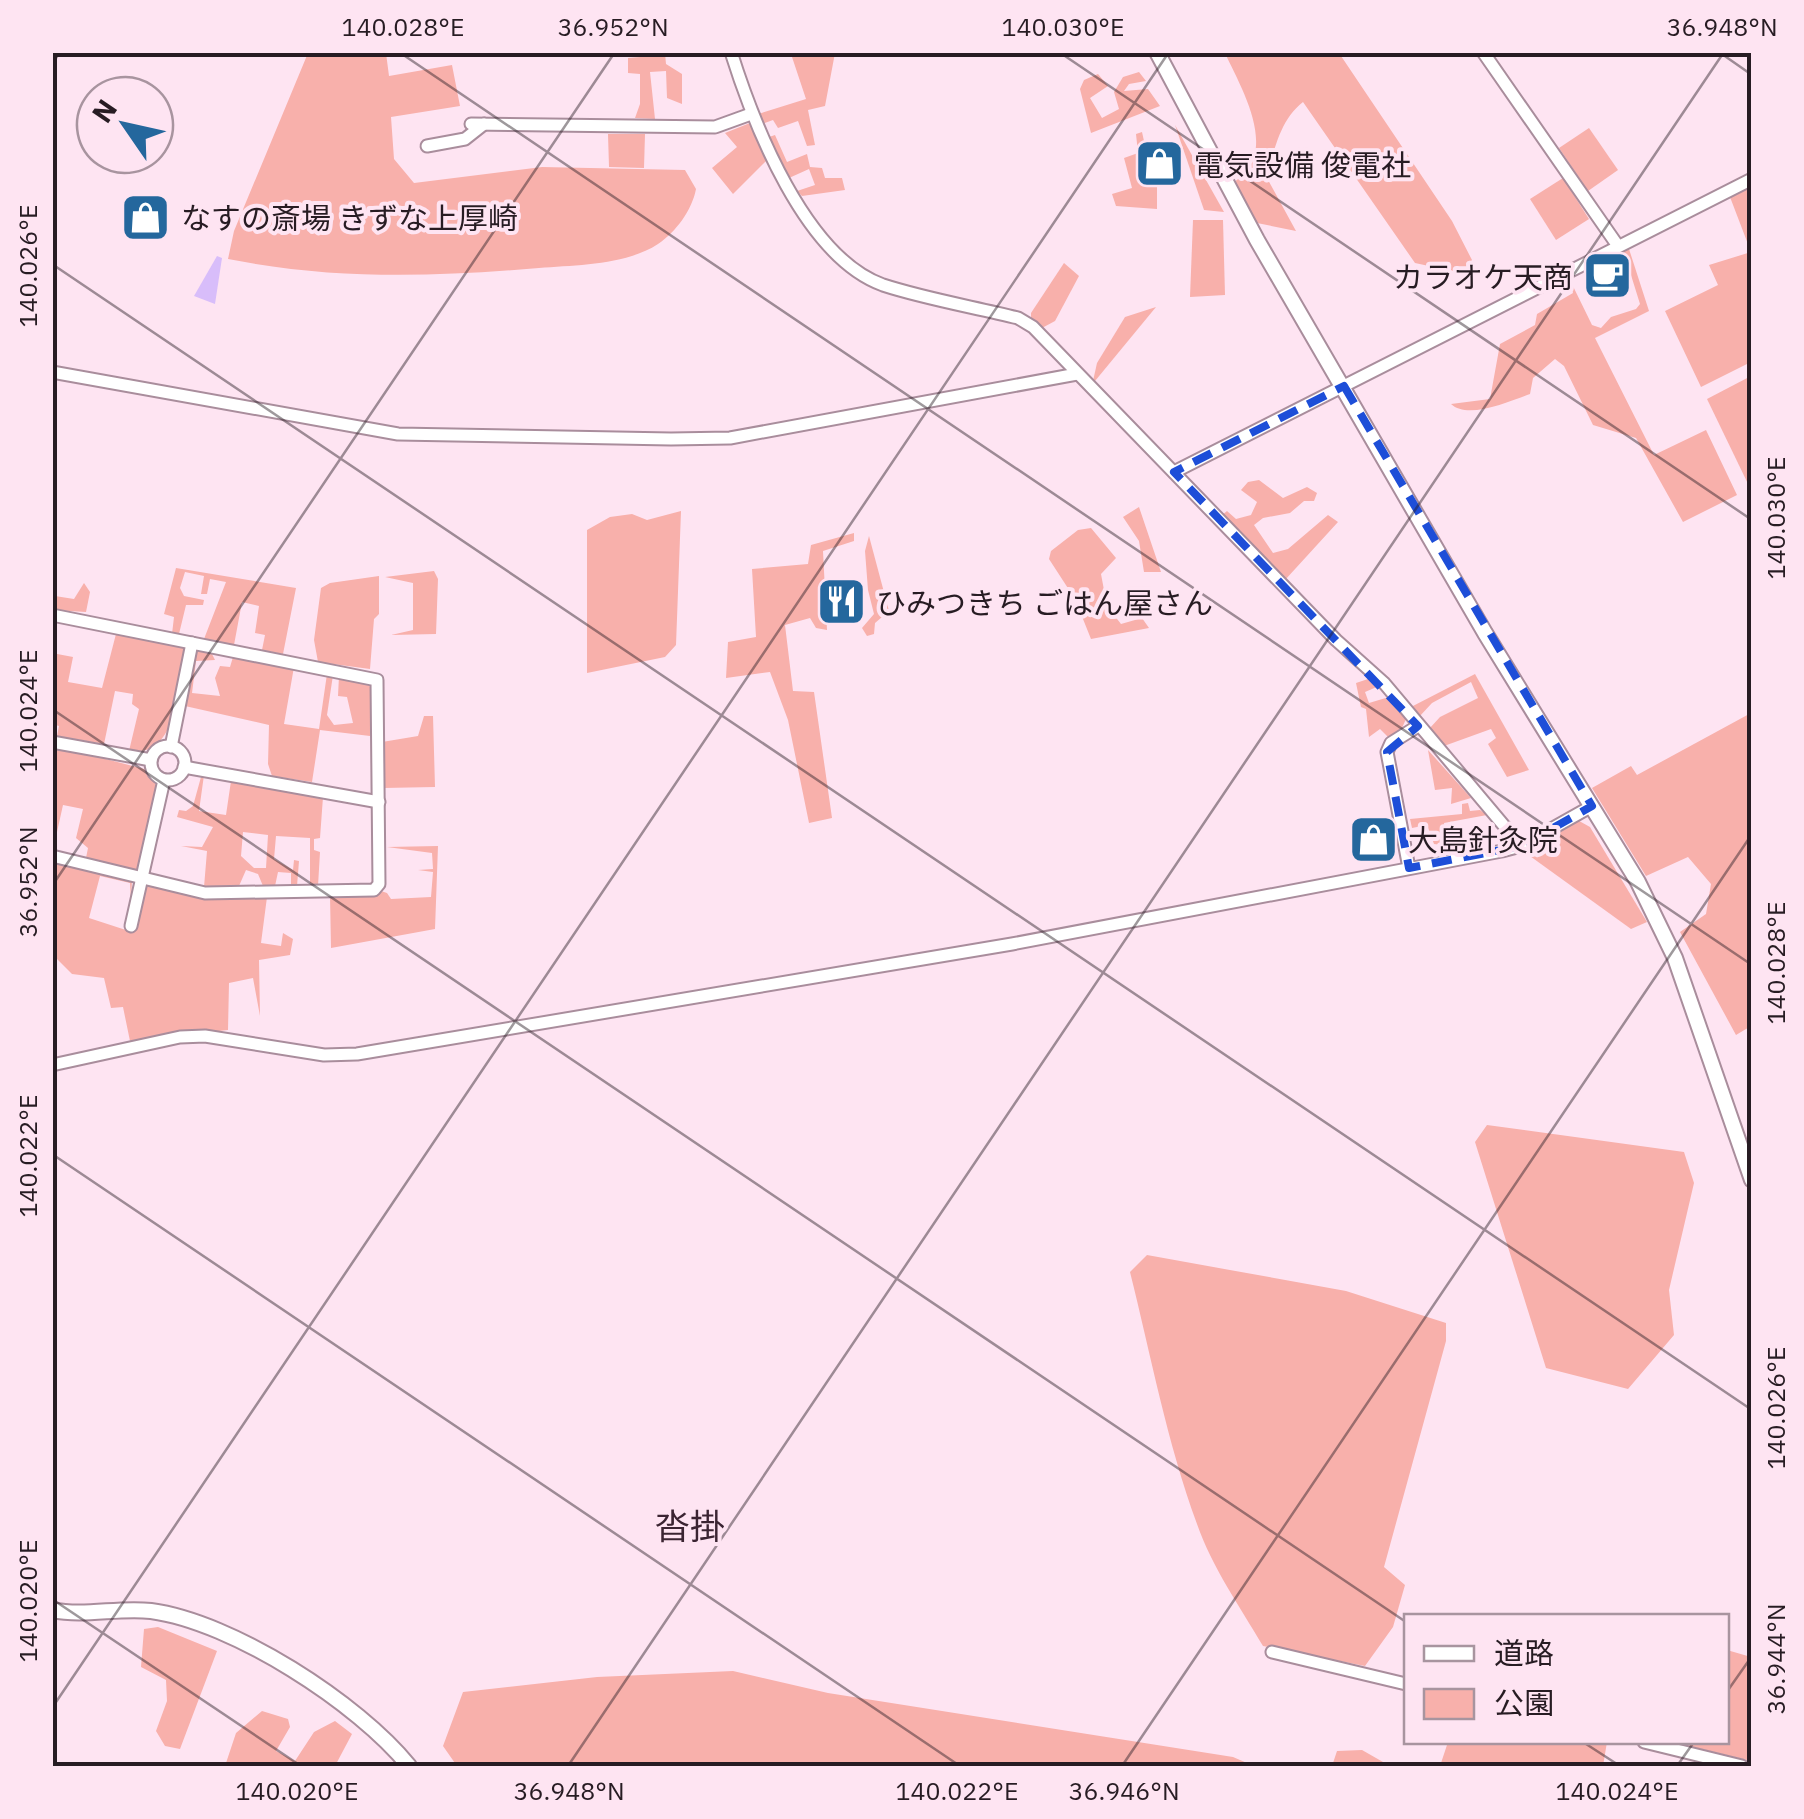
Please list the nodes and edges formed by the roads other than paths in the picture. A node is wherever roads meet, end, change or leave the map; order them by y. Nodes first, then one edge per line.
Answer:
1 (731, 52) edge
2 (1157, 52) edge
3 (1483, 52) edge
4 (752, 114) junction
5 (427, 146) dead end
6 (1752, 179) edge
7 (1618, 246) junction
8 (52, 372) edge
9 (1077, 374) junction
10 (1344, 386) junction
11 (1174, 472) junction
12 (52, 616) edge
13 (192, 643) junction
14 (1418, 726) junction
15 (52, 742) edge
16 (171, 747) junction
17 (151, 760) junction
18 (184, 767) junction
19 (164, 780) junction
20 (379, 802) junction
21 (1592, 806) junction
22 (1521, 846) junction
23 (52, 856) edge
24 (1409, 868) junction
25 (143, 878) junction
26 (131, 926) dead end
27 (52, 1065) edge
28 (1748, 1160) edge
29 (1752, 1180) edge
30 (52, 1610) edge
31 (1272, 1652) dead end
32 (1404, 1684) edge
33 (1652, 1744) edge
34 (409, 1766) edge
35 (1742, 1766) edge

1 - 4 street
2 - 10 street
3 - 7 street
4 - 5 street
4 - 9 street
6 - 7 street
7 - 10 street
8 - 9 street
9 - 11 street
10 - 11 street
10 - 21 street
11 - 14 street
12 - 13 street
13 - 16 street
13 - 20 street
14 - 22 street
14 - 24 street
15 - 17 street
16 - 17 street
16 - 18 street
17 - 19 street
18 - 19 street
18 - 20 street
19 - 25 street
20 - 25 street
21 - 22 street
21 - 28 street
22 - 24 street
23 - 25 street
24 - 27 street
25 - 26 street
28 - 29 street
30 - 34 street
31 - 32 street
33 - 35 street

